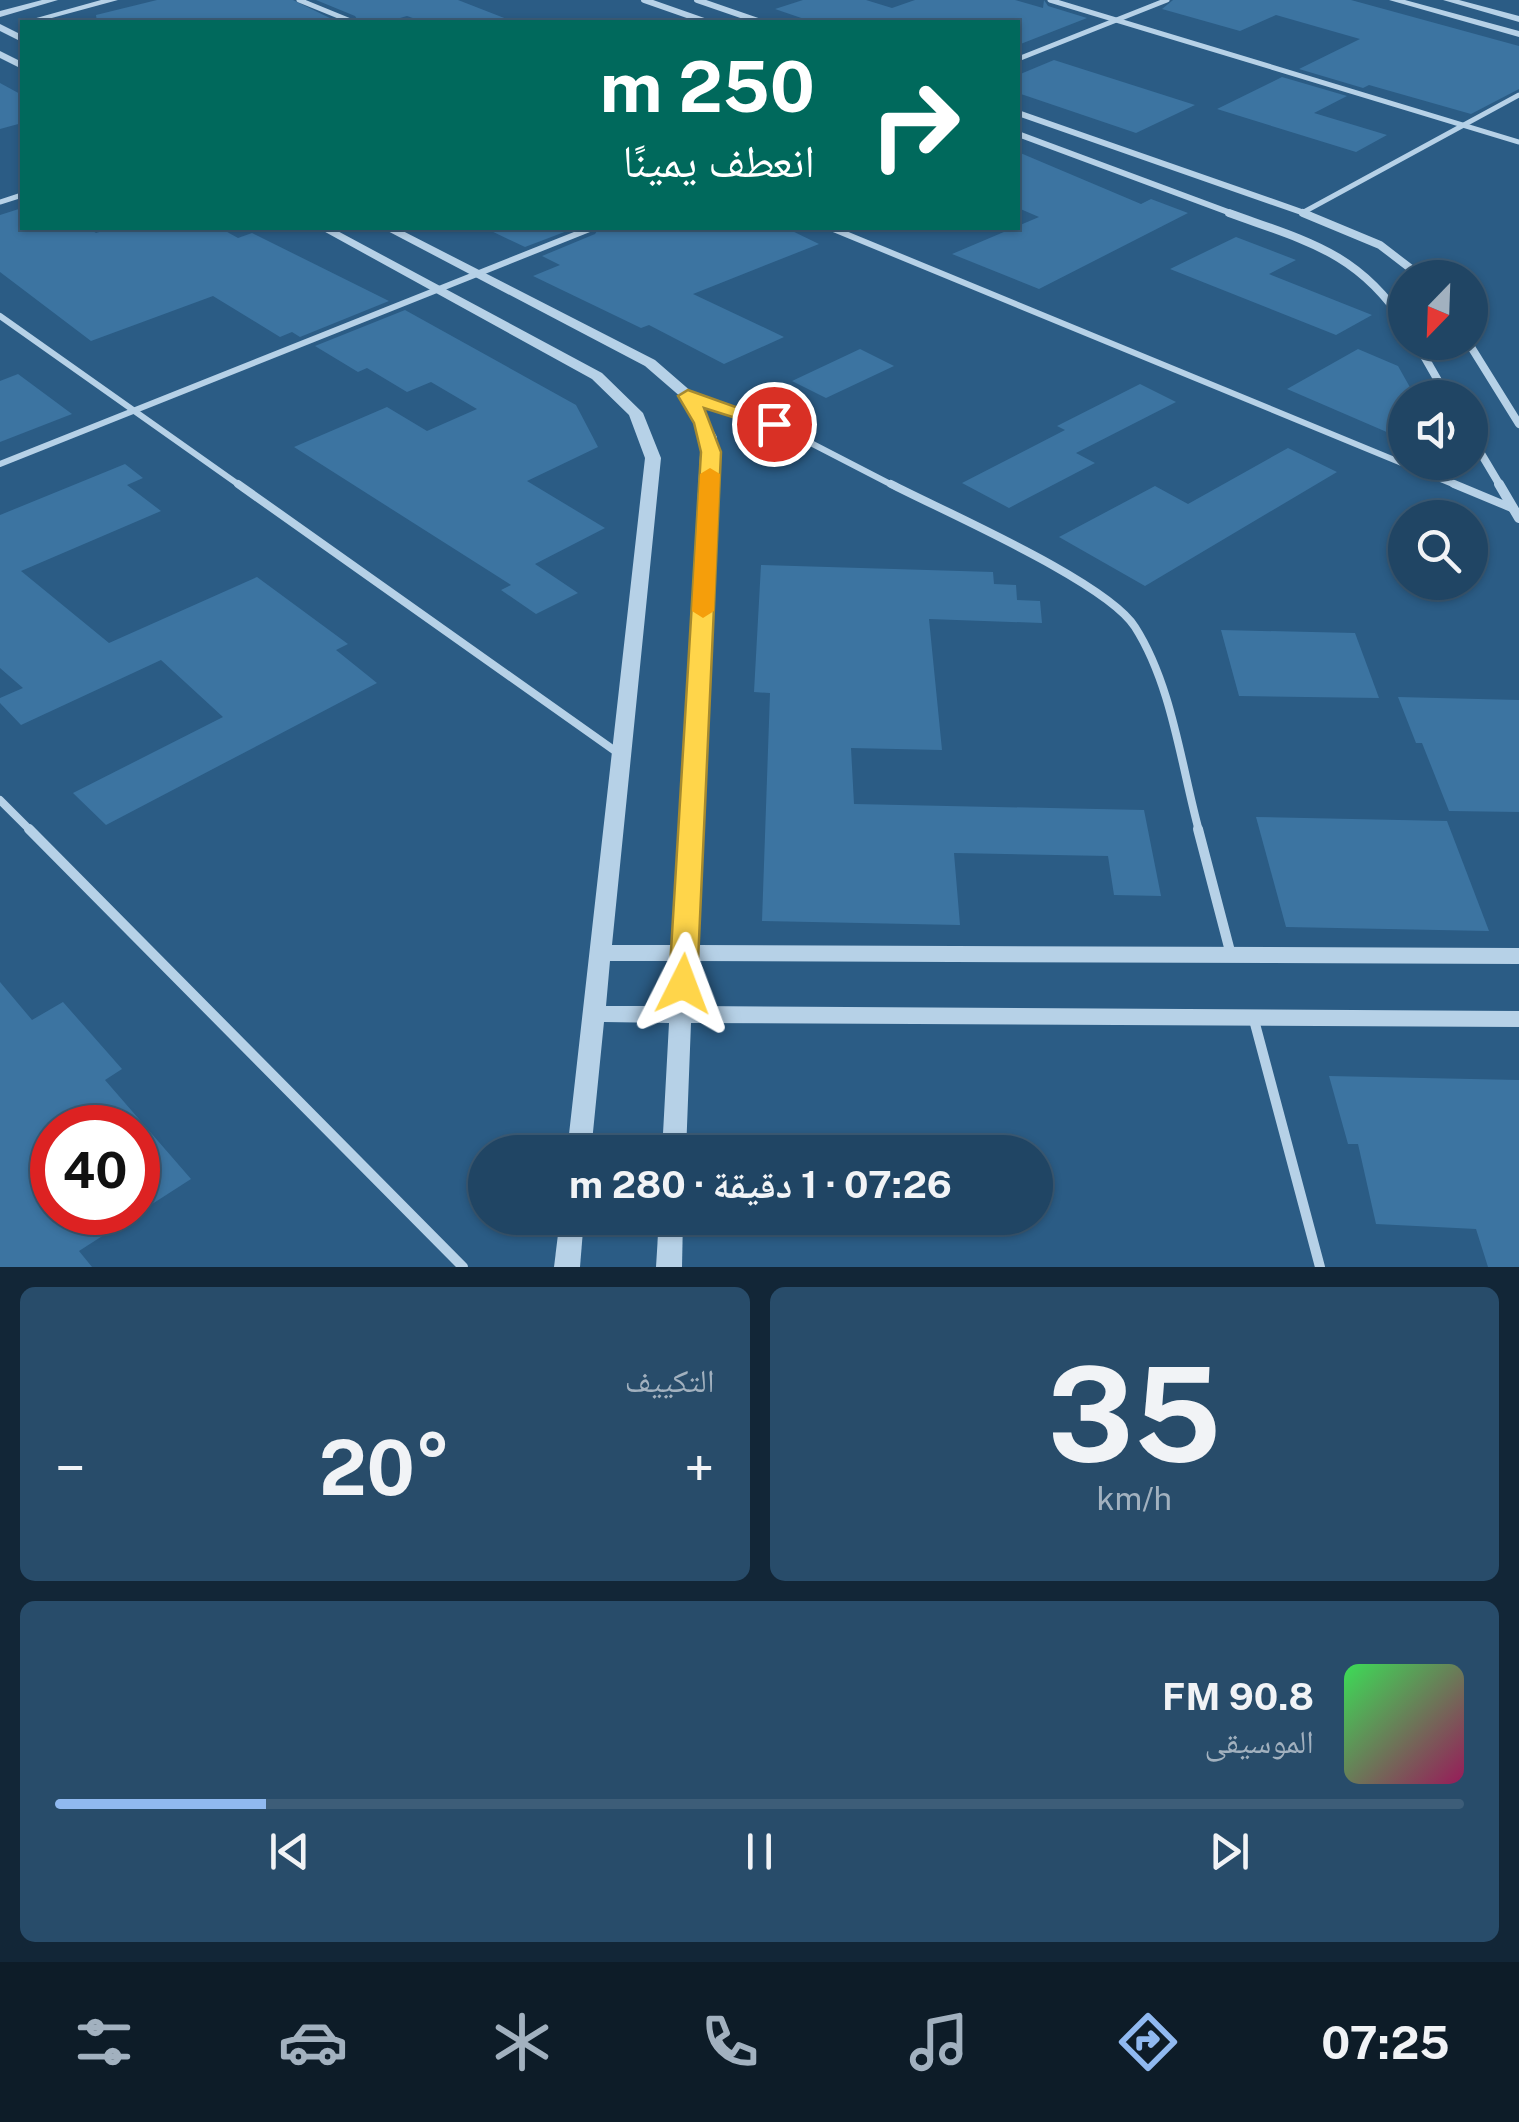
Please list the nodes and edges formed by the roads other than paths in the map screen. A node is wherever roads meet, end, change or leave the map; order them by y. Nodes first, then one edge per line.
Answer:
1 (53, 0) edge
2 (113, 0) edge
3 (298, 0) edge
4 (644, 0) edge
5 (696, 0) edge
6 (1050, 0) edge
7 (1167, 0) edge
8 (1394, 0) edge
9 (1448, 0) edge
10 (0, 14) edge
11 (1519, 19) edge
12 (36, 20) edge
13 (348, 20) edge
14 (700, 20) edge
15 (755, 20) edge
16 (1116, 20) junction
17 (1519, 34) edge
18 (1020, 59) edge
19 (1519, 95) edge
20 (1020, 113) edge
21 (1463, 125) junction
22 (1020, 135) edge
23 (1519, 142) edge
24 (1302, 212) junction
25 (328, 230) edge
26 (392, 230) edge
27 (587, 230) edge
28 (836, 230) edge
29 (1400, 260) edge
30 (478, 274) junction
31 (439, 290) junction
32 (1388, 298) edge
33 (0, 316) edge
34 (1479, 360) edge
35 (688, 396) junction
36 (134, 411) junction
37 (1519, 424) edge
38 (0, 464) edge
39 (1488, 465) edge
40 (1516, 514) edge
41 (621, 756) junction
42 (0, 800) edge
43 (600, 953) junction
44 (685, 953) junction
45 (1231, 955) junction
46 (1519, 956) edge
47 (594, 1014) junction
48 (681, 1015) junction
49 (1254, 1018) junction
50 (1519, 1019) edge
51 (581, 1135) edge
52 (675, 1135) edge
53 (570, 1235) edge
54 (670, 1235) edge
55 (464, 1267) edge
56 (567, 1267) edge
57 (669, 1267) edge
58 (1320, 1267) edge

1 - 10 street
2 - 12 street
3 - 13 lane
4 - 14 street
5 - 15 street
6 - 16 lane
7 - 16 lane
8 - 17 street
9 - 11 street
16 - 18 lane
16 - 21 lane
19 - 21 lane
20 - 24 street
21 - 23 lane
21 - 24 lane
22 - 32 street
24 - 29 street
25 - 31 street
26 - 30 street
27 - 30 lane
28 - 40 lane
30 - 31 lane
30 - 35 street
31 - 36 lane
31 - 41 street
33 - 36 lane
34 - 37 street
35 - 44 street
35 - 45 lane
36 - 38 lane
36 - 41 lane
39 - 40 street
41 - 43 street
42 - 55 lane
43 - 44 street
43 - 47 street
44 - 45 street
44 - 48 street
45 - 46 street
47 - 48 street
47 - 51 street
48 - 49 street
48 - 52 street
49 - 50 street
49 - 58 lane
53 - 56 street
54 - 57 street

